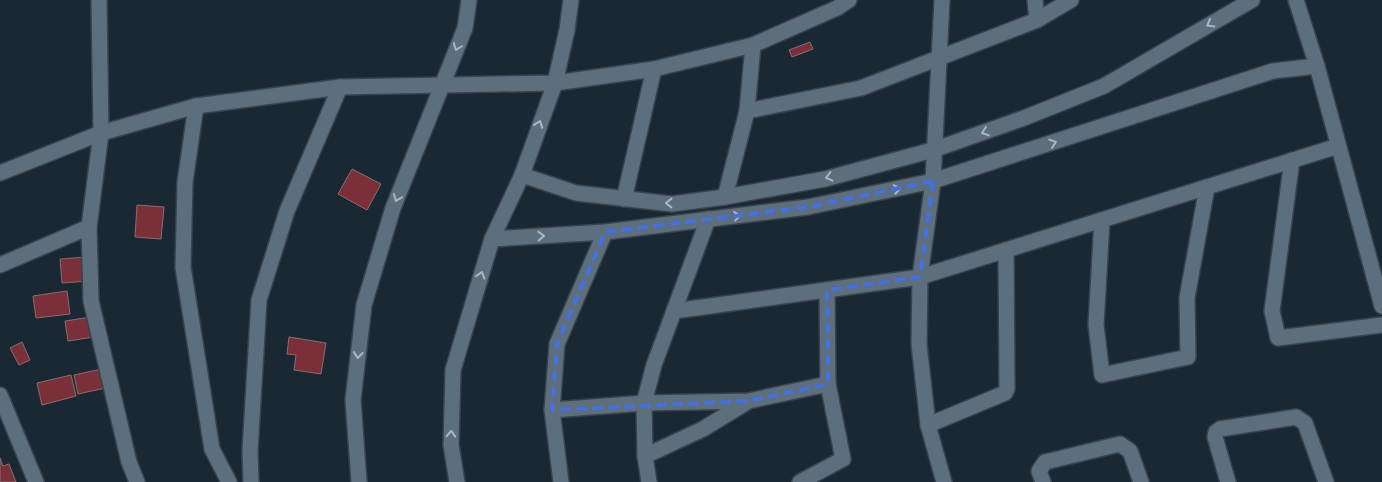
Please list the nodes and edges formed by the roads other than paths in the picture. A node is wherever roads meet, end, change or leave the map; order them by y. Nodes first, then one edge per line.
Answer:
1 (100, 0) edge
2 (468, 0) edge
3 (570, 0) edge
4 (849, 0) edge
5 (942, 0) edge
6 (1035, 0) edge
7 (1071, 0) edge
8 (1252, 0) edge
9 (1296, 0) edge
10 (1037, 20) junction
11 (753, 45) junction
12 (940, 59) junction
13 (1317, 66) junction
14 (654, 69) junction
15 (555, 83) junction
16 (442, 86) junction
17 (340, 87) junction
18 (196, 106) junction
19 (747, 112) junction
20 (101, 132) junction
21 (1338, 146) junction
22 (934, 149) junction
23 (1292, 160) junction
24 (0, 173) edge
25 (522, 175) junction
26 (933, 181) junction
27 (1207, 187) junction
28 (725, 197) junction
29 (624, 199) junction
30 (708, 219) junction
31 (1102, 220) junction
32 (88, 227) junction
33 (605, 232) junction
34 (492, 239) junction
35 (1006, 250) junction
36 (0, 265) edge
37 (920, 277) junction
38 (827, 290) junction
39 (1382, 306) edge
40 (674, 311) junction
41 (1382, 325) edge
42 (828, 384) junction
43 (0, 396) edge
44 (748, 401) junction
45 (644, 403) junction
46 (552, 410) junction
47 (928, 425) junction
48 (645, 456) junction
49 (36, 482) edge
50 (136, 482) edge
51 (229, 482) edge
52 (251, 482) edge
53 (359, 482) edge
54 (457, 482) edge
55 (561, 482) edge
56 (650, 482) edge
57 (800, 482) edge
58 (944, 482) edge
59 (1043, 482) edge
60 (1140, 482) edge
61 (1228, 482) edge
62 (1326, 482) edge

1 - 20 street
2 -> 16 street
3 - 15 street
4 - 11 street
5 - 12 street
6 - 10 street
7 - 10 street
8 -> 22 street
9 - 13 street
10 - 12 street
11 - 14 street
11 - 19 street
12 - 19 street
12 - 22 street
13 - 21 street
26 -> 13 street
14 - 15 street
14 - 29 street
15 - 16 street
25 -> 15 street
16 - 17 street
16 -> 53 street
17 - 18 street
17 - 52 street
18 - 20 street
18 - 51 street
19 - 28 street
20 - 24 street
20 - 32 street
21 - 23 street
21 - 39 street
22 - 26 street
22 -> 28 street
23 - 27 street
23 - 41 street
25 - 29 street
25 - 34 street
30 -> 26 street
26 - 37 street
27 - 31 street
27 - 31 street
28 -> 29 street
30 - 33 street
30 - 40 street
31 - 35 street
32 - 36 street
32 - 50 street
34 -> 33 street
33 - 46 street
54 -> 34 street
35 - 37 street
35 - 47 street
37 - 38 street
37 - 47 street
38 - 40 street
38 - 42 street
40 - 45 street
42 - 44 street
42 - 57 street
43 - 49 street
44 - 45 street
44 - 48 street
45 - 46 street
45 - 48 street
46 - 55 street
47 - 58 street
48 - 56 street
59 - 60 street
61 - 62 street

